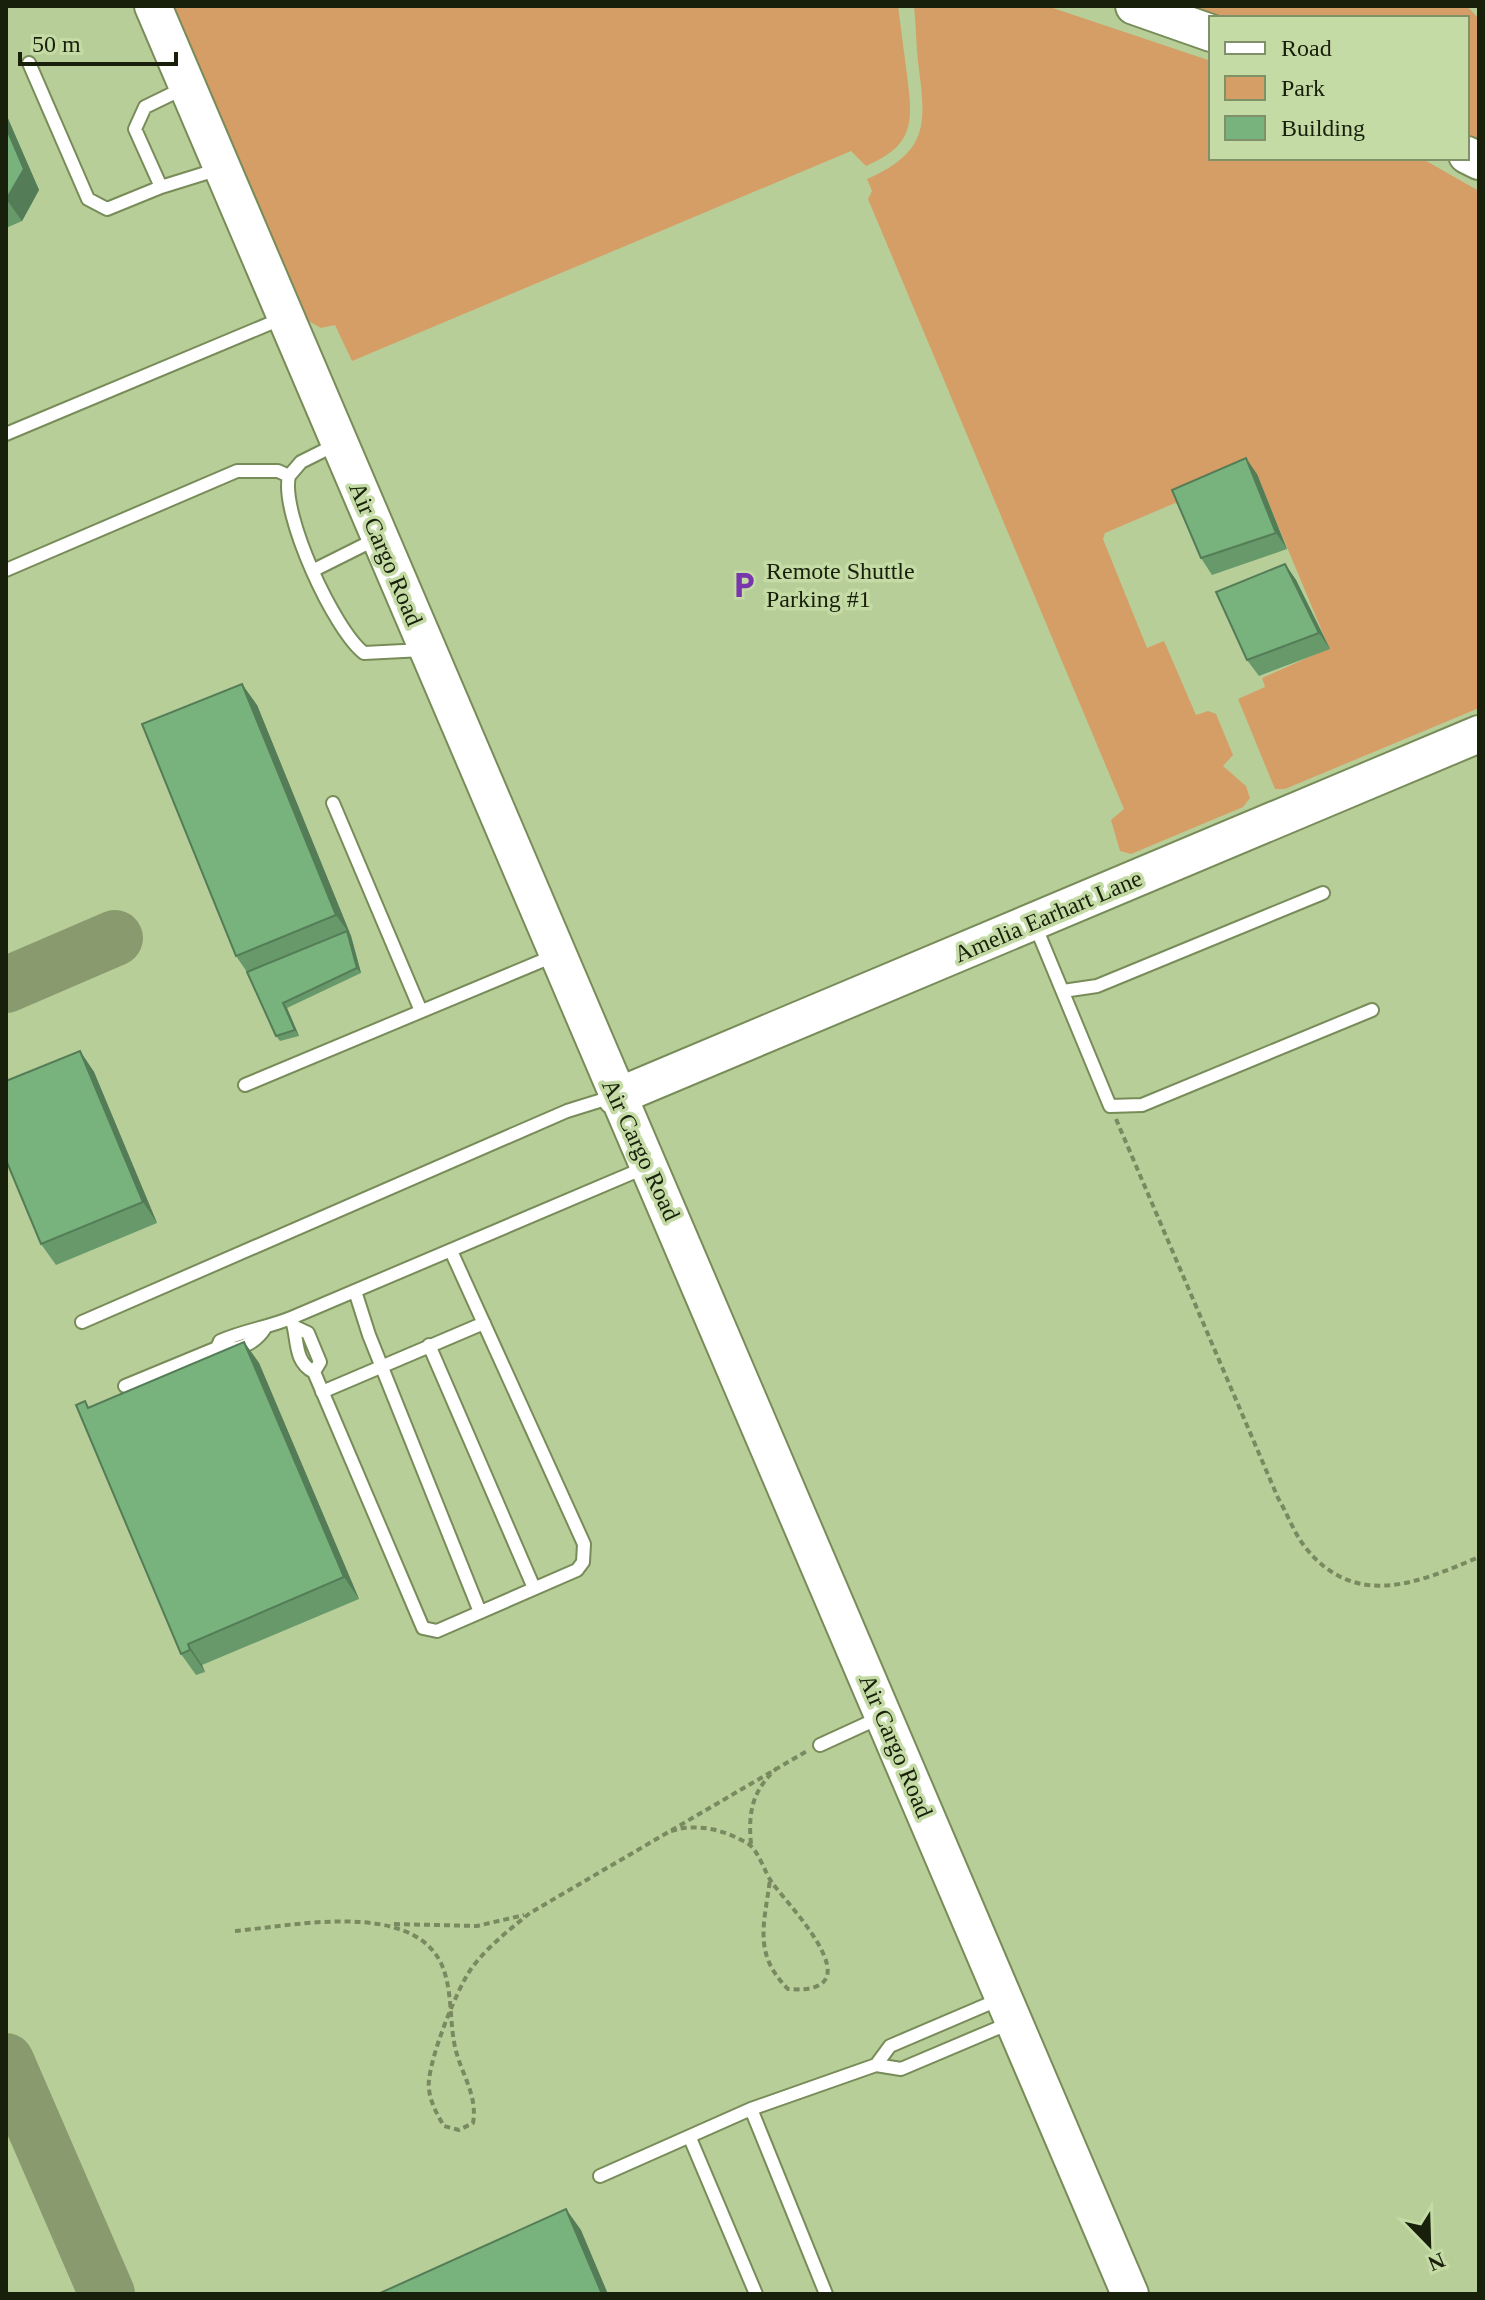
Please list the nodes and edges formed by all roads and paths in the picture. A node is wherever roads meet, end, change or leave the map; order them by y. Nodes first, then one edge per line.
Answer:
1 (153, 6) edge
2 (1134, 6) edge
3 (1209, 32) edge
4 (29, 63) dead end
5 (187, 86) junction
6 (222, 168) junction
7 (161, 187) junction
8 (286, 317) junction
9 (6, 434) edge
10 (339, 442) junction
11 (289, 476) junction
12 (379, 538) junction
13 (6, 570) edge
14 (314, 570) junction
15 (427, 649) junction
16 (1479, 734) edge
17 (333, 803) dead end
18 (1323, 893) dead end
19 (1034, 922) junction
20 (556, 955) junction
21 (1063, 991) junction
22 (1372, 1010) dead end
23 (421, 1011) junction
24 (245, 1085) dead end
25 (616, 1097) junction
26 (1110, 1106) junction
27 (651, 1165) junction
28 (451, 1251) junction
29 (355, 1291) junction
30 (82, 1322) dead end
31 (293, 1322) junction
32 (484, 1323) junction
33 (429, 1345) junction
34 (381, 1365) junction
35 (125, 1386) dead end
36 (322, 1392) junction
37 (1479, 1557) edge
38 (534, 1588) junction
39 (480, 1612) junction
40 (884, 1716) junction
41 (820, 1745) joint
42 (784, 1762) junction
43 (661, 1834) junction
44 (751, 1844) junction
45 (770, 1880) junction
46 (530, 1913) junction
47 (387, 1923) junction
48 (235, 1931) dead end
49 (451, 2008) junction
50 (1008, 2010) junction
51 (876, 2065) junction
52 (751, 2109) junction
53 (690, 2138) junction
54 (600, 2176) dead end
55 (756, 2294) edge
56 (826, 2294) edge
57 (1130, 2294) edge

1 - 5 street, Air Cargo Road
2 - 3 street
4 - 7 lane
5 - 6 street, Air Cargo Road
5 - 7 lane
6 - 7 lane
6 - 8 street, Air Cargo Road
8 - 9 lane
8 - 10 street, Air Cargo Road
10 - 11 lane
10 - 12 street, Air Cargo Road
11 - 13 lane
11 - 14 lane
12 - 14 lane
12 - 15 street, Air Cargo Road
14 - 15 lane
15 - 20 street, Air Cargo Road
16 - 19 street, Amelia Earhart Lane
17 - 23 lane
18 - 21 lane
19 - 21 lane
19 - 25 street, Amelia Earhart Lane
20 - 23 lane
20 - 25 street, Air Cargo Road
21 - 26 lane
22 - 26 lane
23 - 24 lane
25 - 27 street, Air Cargo Road
25 - 30 lane
26 - 37 path
27 - 28 lane
27 - 40 street, Air Cargo Road
28 - 29 lane
28 - 32 lane
29 - 31 lane
29 - 34 lane
31 - 35 lane
31 - 36 lane
32 - 33 lane
32 - 38 lane
33 - 34 lane
33 - 38 lane
34 - 36 lane
34 - 39 lane
36 - 39 lane
38 - 39 lane
40 - 41 lane
40 - 50 street, Air Cargo Road
41 - 42 path
42 - 43 path
42 - 44 path
43 - 44 path
43 - 46 path
44 - 45 path
45 - 45 path
46 - 47 path
46 - 49 path
47 - 48 path
47 - 49 path
49 - 49 path
50 - 51 lane
50 - 51 lane
50 - 57 street, Air Cargo Road
51 - 52 lane
52 - 53 lane
52 - 56 lane
53 - 54 lane
53 - 55 lane

